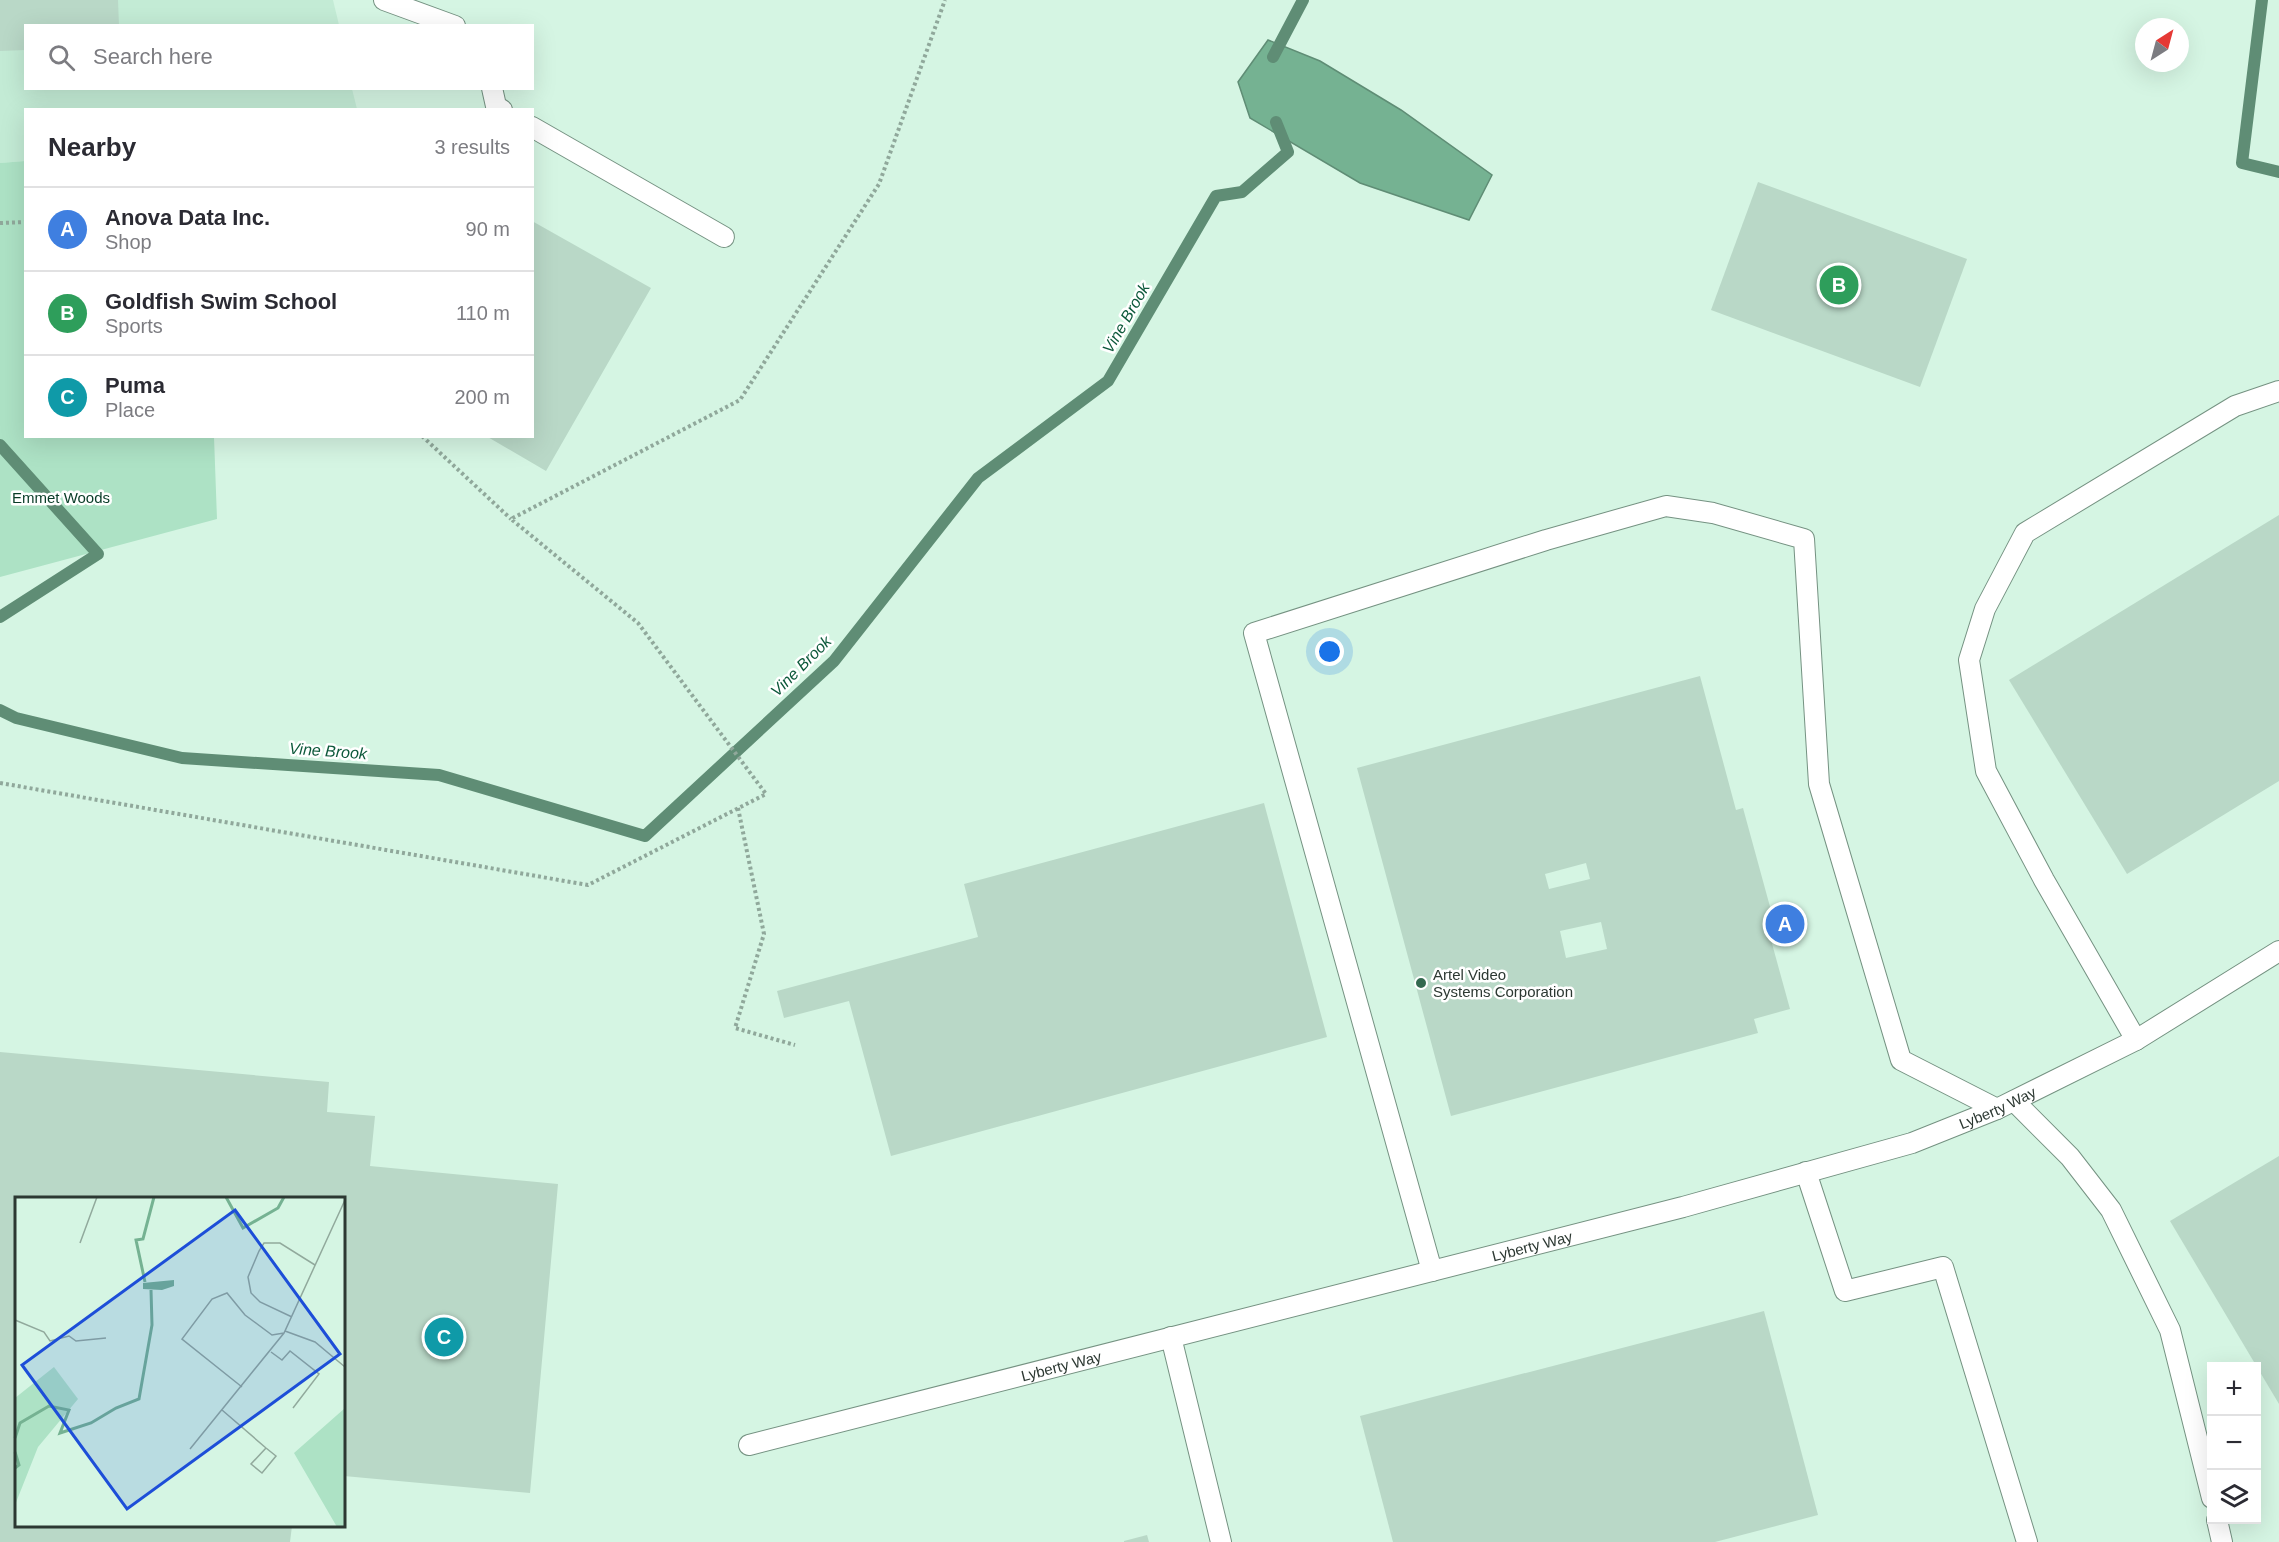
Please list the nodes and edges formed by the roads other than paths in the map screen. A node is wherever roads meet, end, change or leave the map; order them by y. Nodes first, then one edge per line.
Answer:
1 (384, 0) edge
2 (450, 24) edge
3 (492, 90) edge
4 (499, 108) edge
5 (534, 128) edge
6 (723, 237) dead end
7 (2279, 391) edge
8 (2279, 951) edge
9 (2136, 1040) junction
10 (2006, 1105) junction
11 (1806, 1172) junction
12 (1432, 1271) junction
13 (1171, 1337) junction
14 (749, 1445) dead end
15 (2207, 1482) edge
16 (2218, 1524) edge
17 (1221, 1542) edge
18 (2027, 1542) edge
19 (2222, 1542) edge

1 - 2 lane
3 - 4 lane
5 - 6 lane
7 - 9 lane
8 - 9 lane, Lyberty Way
9 - 10 lane, Lyberty Way
10 - 11 lane, Lyberty Way
10 - 12 lane
10 - 15 lane
11 - 12 lane, Lyberty Way
11 - 18 lane
12 - 13 lane, Lyberty Way
13 - 14 lane, Lyberty Way
13 - 17 lane
16 - 19 lane

